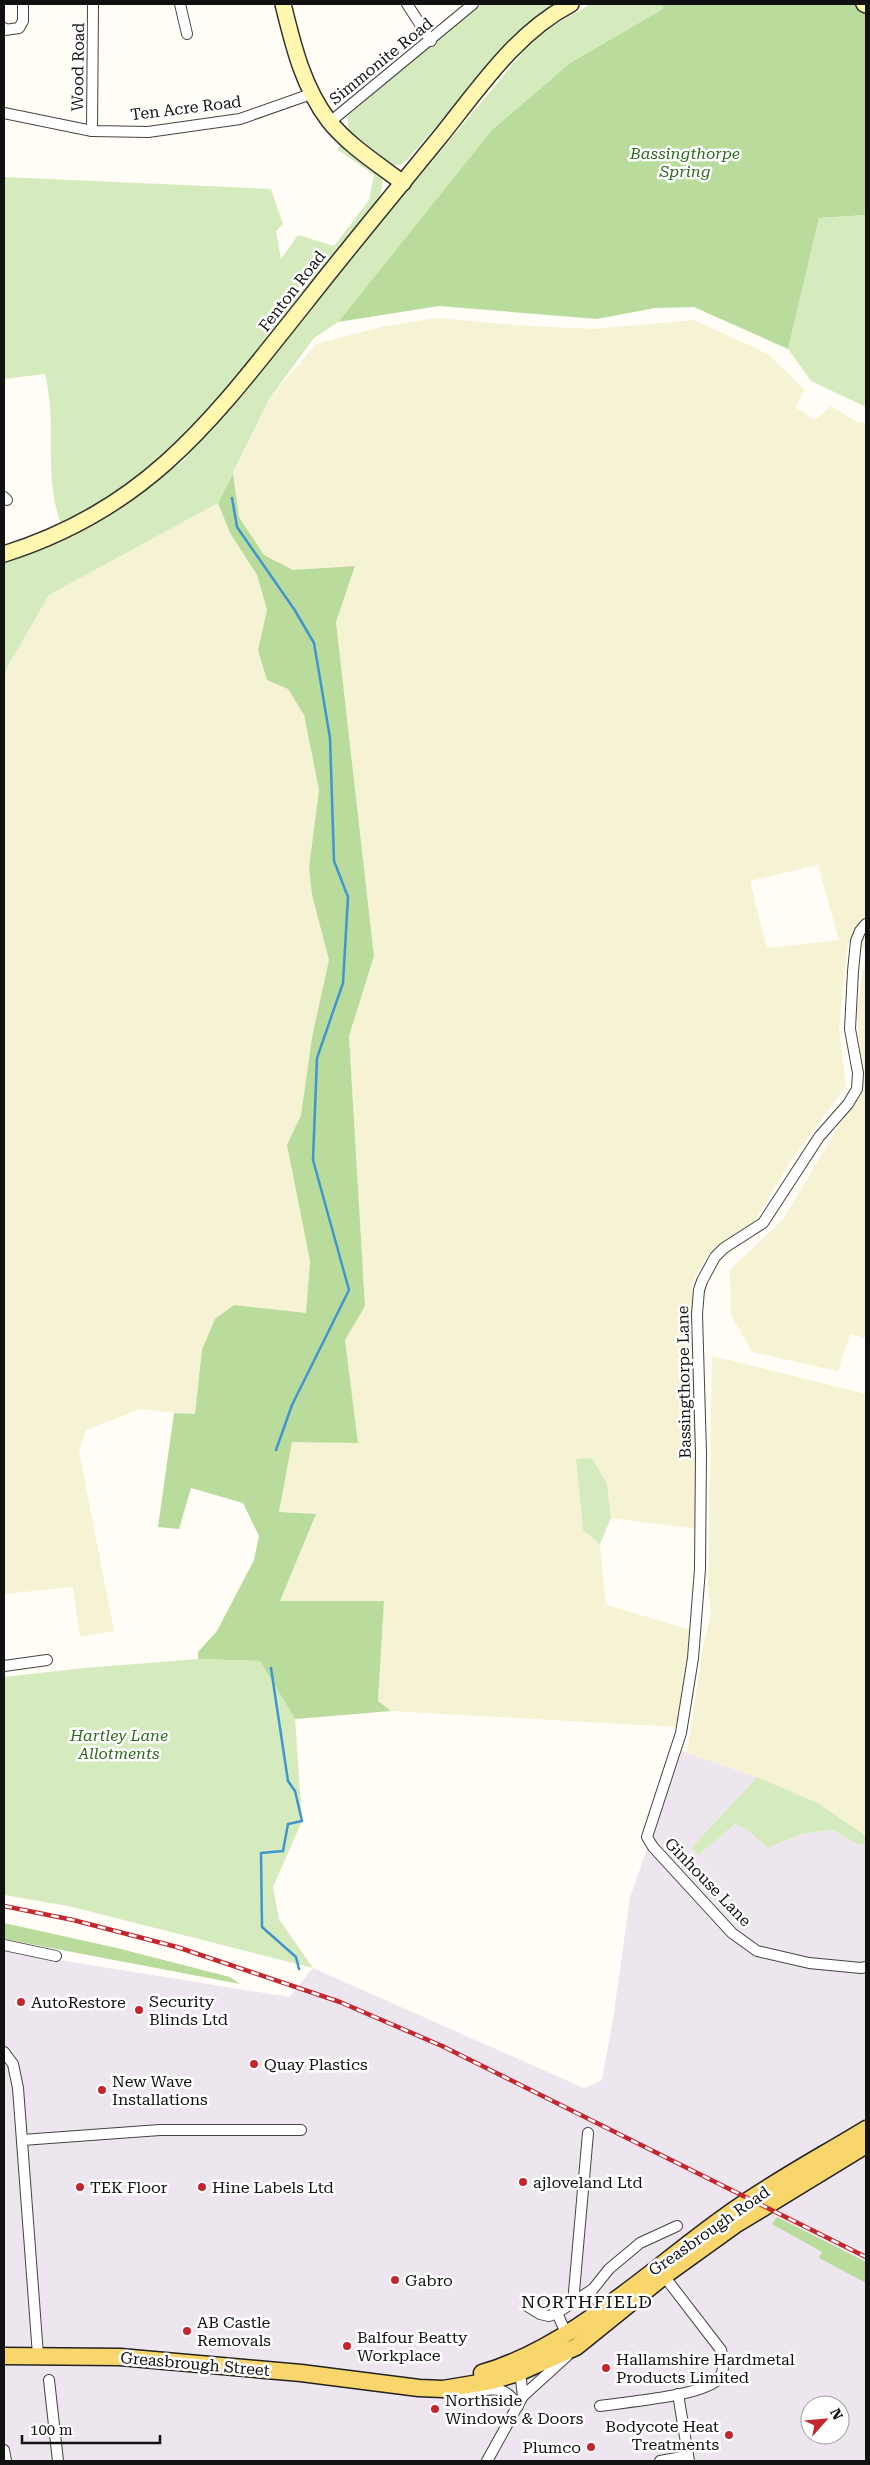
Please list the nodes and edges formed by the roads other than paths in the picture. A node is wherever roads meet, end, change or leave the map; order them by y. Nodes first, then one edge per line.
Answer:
1 (23, 4) edge
2 (93, 4) edge
3 (180, 4) edge
4 (283, 4) edge
5 (407, 4) edge
6 (473, 4) edge
7 (571, 4) edge
8 (4, 28) edge
9 (187, 34) dead end
10 (431, 40) junction
11 (311, 94) junction
12 (4, 113) edge
13 (330, 122) junction
14 (92, 131) junction
15 (402, 183) junction
16 (4, 554) edge
17 (866, 924) edge
18 (47, 1660) dead end
19 (4, 1666) edge
20 (647, 1837) joint
21 (4, 1945) edge
22 (56, 1956) dead end
23 (866, 1967) edge
24 (4, 2052) edge
25 (866, 2129) edge
26 (301, 2130) dead end
27 (588, 2133) dead end
28 (22, 2140) junction
29 (866, 2145) edge
30 (677, 2226) dead end
31 (661, 2272) junction
32 (586, 2294) junction
33 (573, 2303) junction
34 (527, 2306) dead end
35 (611, 2309) junction
36 (557, 2313) junction
37 (571, 2340) junction
38 (4, 2356) edge
39 (38, 2356) junction
40 (516, 2367) junction
41 (50, 2380) dead end
42 (386, 2382) junction
43 (443, 2389) junction
44 (678, 2394) junction
45 (523, 2396) junction
46 (518, 2406) junction
47 (600, 2406) dead end
48 (4, 2450) edge
49 (689, 2459) edge
50 (6, 2461) edge
51 (58, 2461) edge
52 (487, 2461) edge
53 (660, 2461) edge

1 - 8 street
2 - 14 street, Wood Road
3 - 9 street
4 - 11 street
5 - 10 street
6 - 10 street, Simmonite Road
7 - 15 street, Fenton Road
10 - 13 street, Simmonite Road
11 - 13 street
11 - 14 street, Ten Acre Road
12 - 14 street, Ten Acre Road
13 - 15 street
15 - 16 street, Fenton Road
17 - 20 street, Bassingthorpe Lane
18 - 19 street
20 - 23 street, Ginhouse Lane
21 - 22 street
24 - 28 street
25 - 31 main road, Greasbrough Road
26 - 28 street
27 - 33 street
28 - 39 street
29 - 31 main road, Greasbrough Road
30 - 32 street
31 - 35 main road, Greasbrough Road
31 - 44 street
32 - 33 street
32 - 35 street
33 - 36 street
34 - 36 street
35 - 37 main road, Greasbrough Road
36 - 37 street
37 - 40 main road, Greasbrough Road
37 - 45 street, Greasbrough Road
38 - 39 main road, Greasbrough Street
39 - 42 main road, Greasbrough Street
40 - 42 main road, Greasbrough Street
40 - 43 main road, Greasbrough Street
40 - 45 street
41 - 51 street
42 - 43 main road, Greasbrough Street
43 - 46 street, Greasbrough Street
44 - 47 street
44 - 49 street
45 - 46 street, Greasbrough Road
46 - 52 street, Greasbrough Road
48 - 50 street
49 - 53 street

